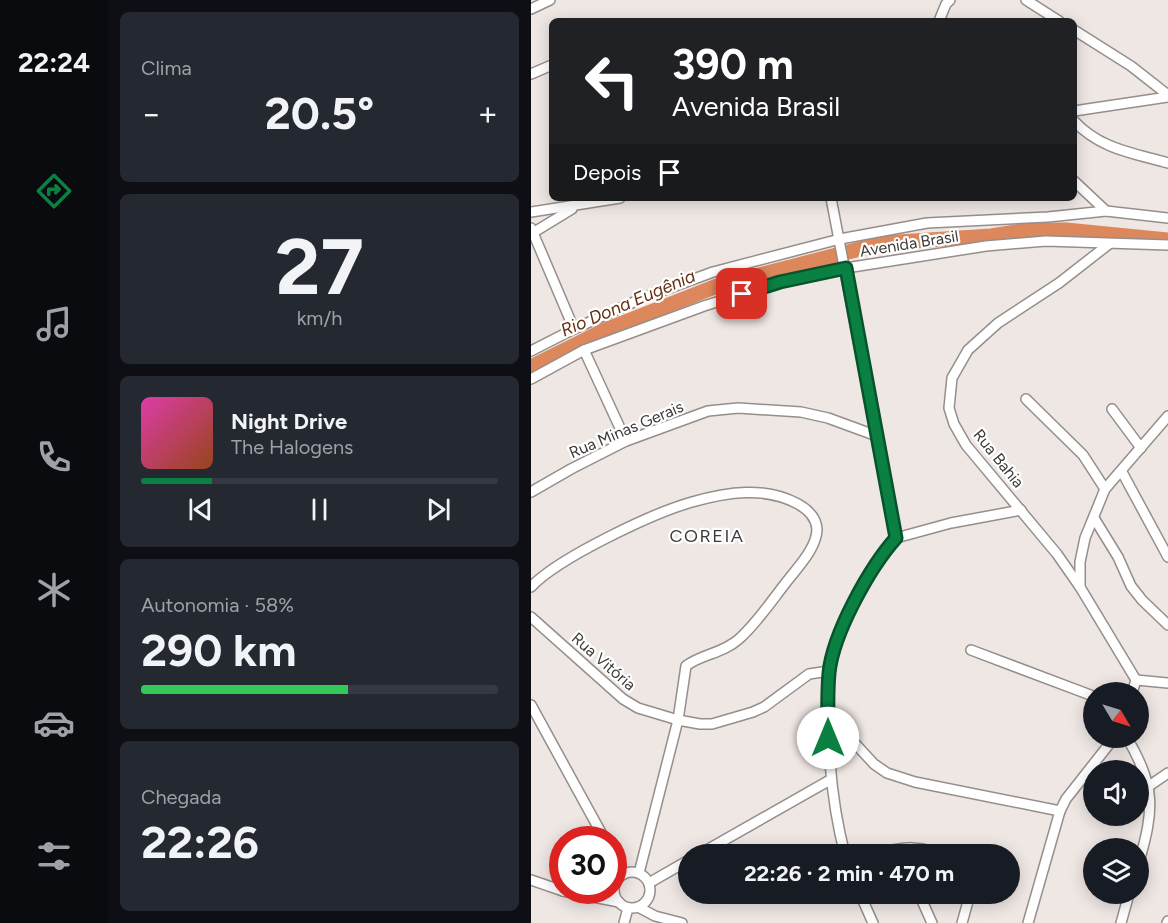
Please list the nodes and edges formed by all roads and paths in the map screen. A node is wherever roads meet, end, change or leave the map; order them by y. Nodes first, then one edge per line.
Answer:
1 (550, 0) edge
2 (950, 0) edge
3 (1026, 0) edge
4 (531, 9) edge
5 (940, 18) edge
6 (1054, 18) edge
7 (1077, 32) edge
8 (549, 66) edge
9 (531, 74) edge
10 (1168, 96) edge
11 (1077, 111) edge
12 (1077, 124) edge
13 (1168, 163) edge
14 (1077, 184) edge
15 (604, 201) edge
16 (832, 201) edge
17 (577, 206) junction
18 (1106, 211) junction
19 (531, 212) edge
20 (1168, 218) edge
21 (532, 232) edge
22 (840, 242) junction
23 (1109, 244) junction
24 (1168, 245) edge
25 (845, 264) junction
26 (574, 329) junction
27 (584, 350) junction
28 (531, 351) edge
29 (531, 379) edge
30 (1026, 399) dead end
31 (1112, 409) dead end
32 (1168, 416) edge
33 (877, 436) junction
34 (626, 441) junction
35 (1141, 448) junction
36 (1122, 472) junction
37 (1105, 489) junction
38 (531, 492) edge
39 (1021, 510) junction
40 (1093, 518) junction
41 (896, 538) junction
42 (1168, 557) edge
43 (531, 587) edge
44 (1080, 587) junction
45 (531, 617) edge
46 (1168, 625) edge
47 (971, 650) dead end
48 (829, 671) junction
49 (1136, 680) joint
50 (1168, 683) edge
51 (1083, 692) edge
52 (531, 705) edge
53 (828, 718) junction
54 (678, 720) junction
55 (1106, 748) edge
56 (1168, 773) edge
57 (830, 780) junction
58 (1149, 786) joint
59 (1060, 811) junction
60 (1149, 818) edge
61 (597, 826) edge
62 (717, 844) edge
63 (843, 844) edge
64 (678, 866) edge
65 (627, 873) edge
66 (639, 873) junction
67 (531, 880) edge
68 (649, 883) junction
69 (549, 886) edge
70 (625, 904) edge
71 (864, 904) edge
72 (923, 904) edge
73 (967, 904) edge
74 (1126, 904) edge
75 (633, 907) junction
76 (624, 923) edge
77 (682, 923) edge
78 (873, 923) edge
79 (932, 923) edge
80 (962, 923) edge
81 (1028, 923) edge
82 (1121, 923) edge

1 - 4 street
2 - 5 street
3 - 6 street
7 - 10 street
8 - 9 street
10 - 11 street
12 - 13 street
14 - 18 street
15 - 17 street
16 - 22 street
17 - 19 street
17 - 21 street
18 - 20 street, Avenida Brasil
18 - 22 street, Avenida Brasil
21 - 26 street
22 - 25 street
22 - 26 street, Avenida Brasil
23 - 24 street, Avenida Brasil
23 - 25 street, Avenida Brasil
23 - 39 street, Rua Bahia
25 - 27 street, Avenida Brasil
25 - 33 street
26 - 28 street, Avenida Brasil
27 - 29 street, Avenida Brasil
27 - 34 street
30 - 37 street
31 - 35 street
32 - 35 street
33 - 34 street, Rua Minas Gerais
33 - 41 street
34 - 38 street, Rua Minas Gerais
35 - 36 street
36 - 37 street
36 - 42 street
37 - 40 street
39 - 41 street
39 - 44 street, Rua Bahia
40 - 44 street
40 - 46 street
41 - 48 street
43 - 54 street
44 - 49 street, Rua Bahia
45 - 54 street, Rua Vitória
47 - 51 street
48 - 53 street
48 - 54 street, Rua Vitória
49 - 50 street
52 - 61 street
53 - 57 street
53 - 59 street
54 - 66 street
55 - 59 street
56 - 58 street
57 - 62 street
57 - 63 street
58 - 60 street
59 - 81 street
64 - 68 street
65 - 66 street
66 - 68 street
67 - 69 street
68 - 75 street
70 - 75 street
71 - 78 street
72 - 79 street
73 - 80 street
74 - 82 street
75 - 76 street
75 - 77 street

